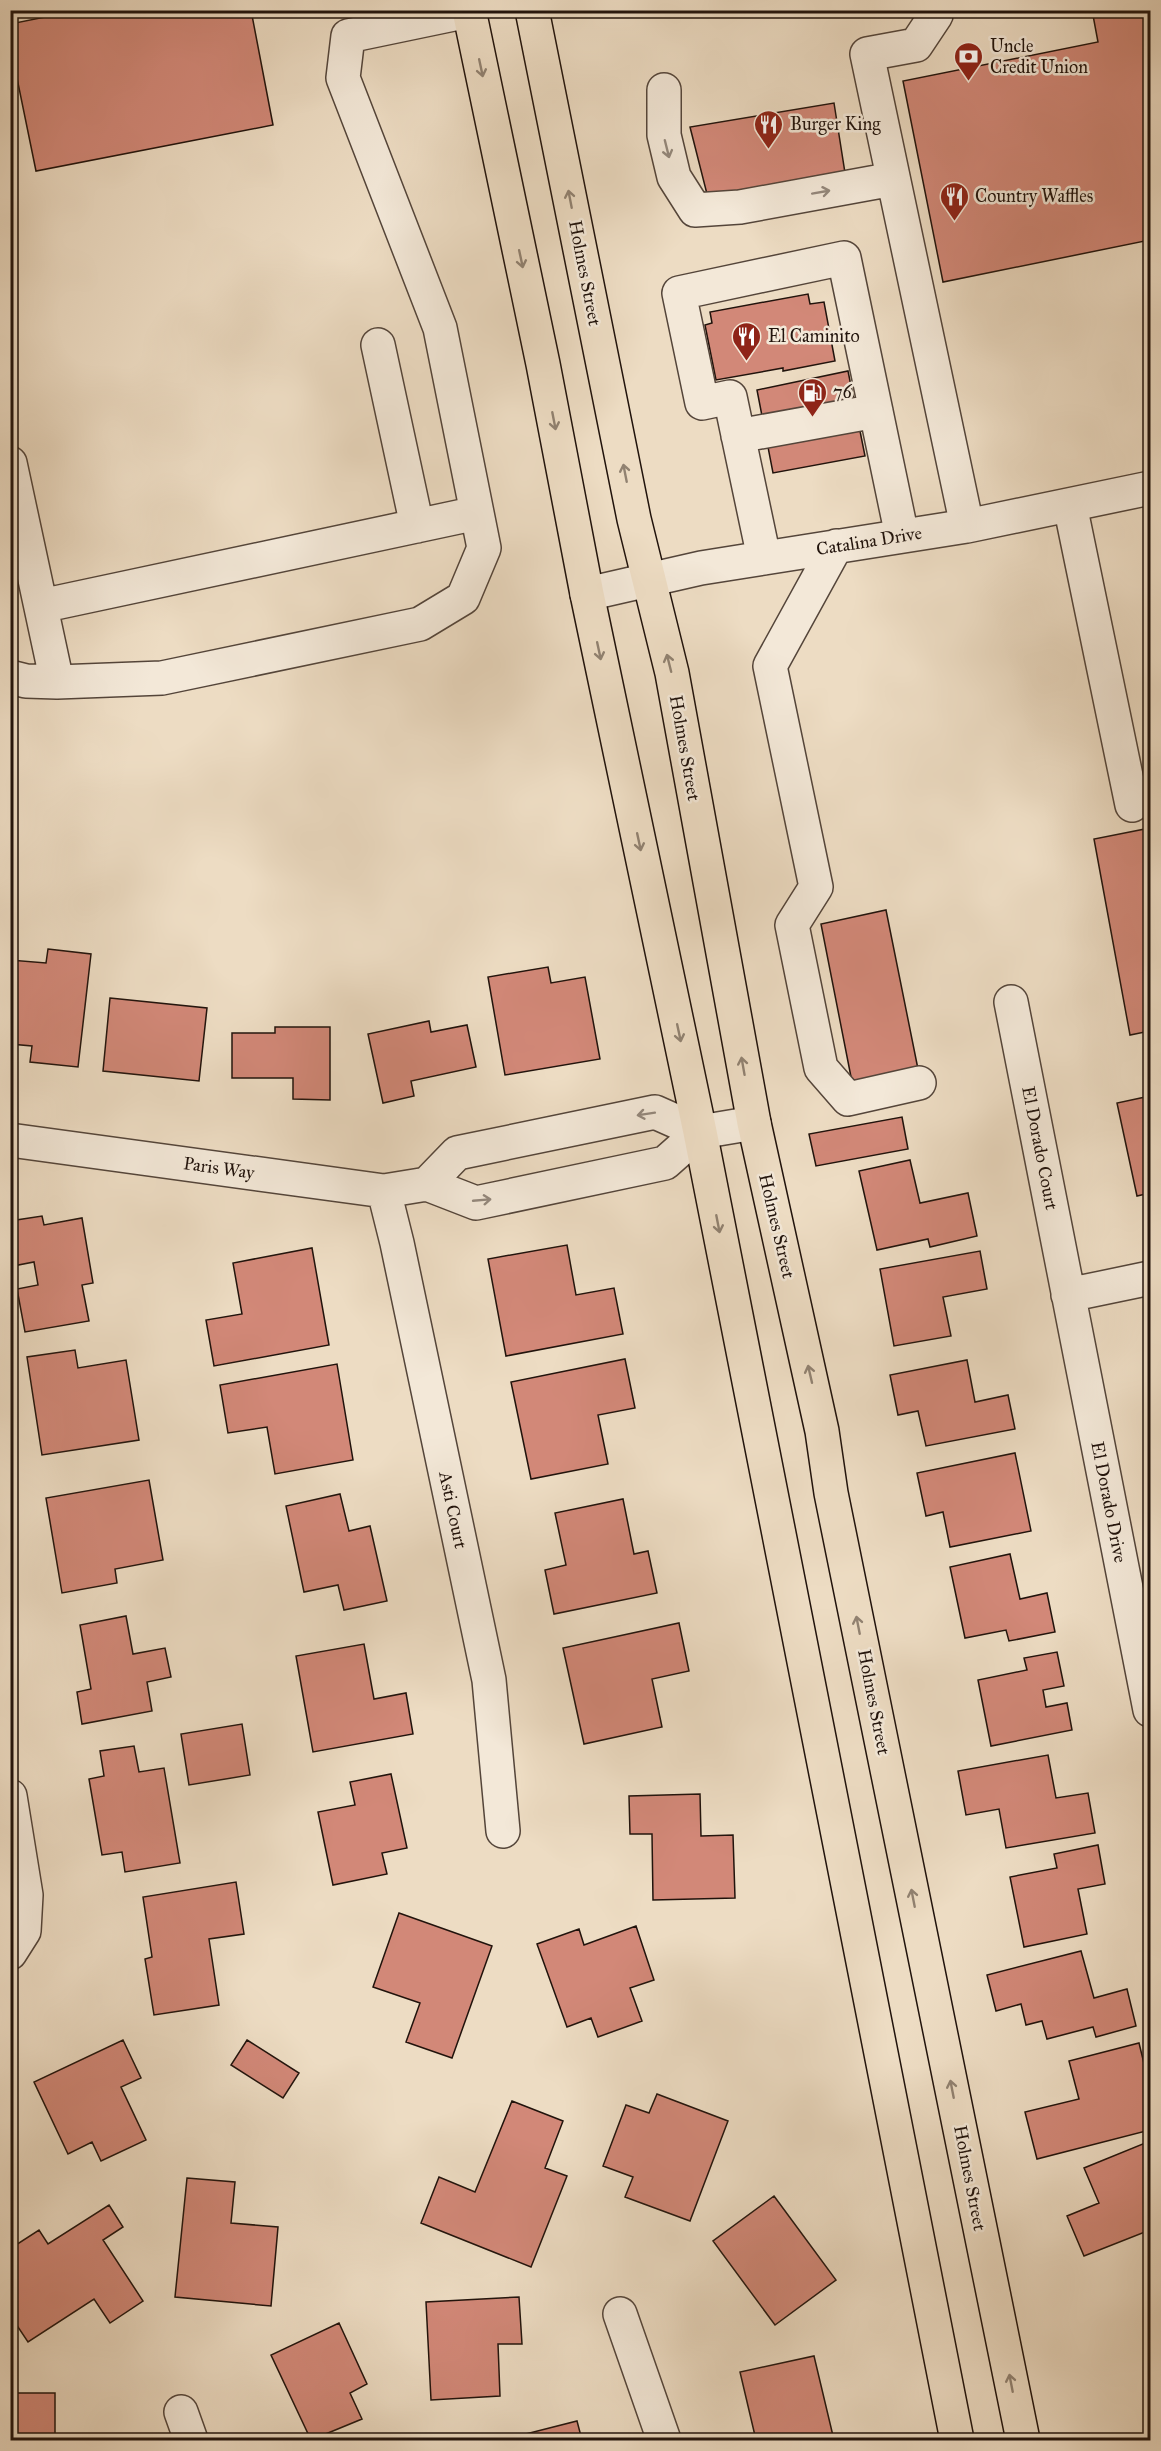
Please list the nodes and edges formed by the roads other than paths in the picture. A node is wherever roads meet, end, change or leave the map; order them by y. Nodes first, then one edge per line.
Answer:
1 (532, 10) edge
2 (935, 10) edge
3 (470, 11) edge
4 (345, 23) edge
5 (664, 90) dead end
6 (893, 179) junction
7 (378, 345) dead end
8 (876, 411) junction
9 (738, 436) junction
10 (10, 463) edge
11 (1150, 488) edge
12 (1070, 505) junction
13 (477, 513) junction
14 (417, 526) junction
15 (967, 526) junction
16 (902, 536) junction
17 (19, 542) edge
18 (836, 546) junction
19 (764, 558) junction
20 (649, 580) junction
21 (587, 594) junction
22 (41, 606) junction
23 (10, 677) edge
24 (57, 681) junction
25 (1132, 806) dead end
26 (1011, 1002) dead end
27 (919, 1083) dead end
28 (754, 1123) junction
29 (700, 1132) junction
30 (10, 1140) edge
31 (427, 1184) junction
32 (384, 1191) junction
33 (1150, 1278) edge
34 (1068, 1295) junction
35 (1150, 1710) edge
36 (10, 1796) edge
37 (502, 1831) dead end
38 (10, 1953) edge
39 (620, 2314) dead end
40 (664, 2440) edge
41 (957, 2440) edge
42 (1023, 2440) edge

20 -> 1 main road, Holmes Street
2 - 6 street
3 - 4 street
3 -> 21 main road
4 - 13 street
5 -> 6 street
6 - 15 street
7 - 14 street
8 - 9 street
8 - 9 street
8 - 16 street
9 - 19 street
10 - 17 street
11 - 12 street, Catalina Drive
12 - 15 street, Catalina Drive
12 - 25 street
13 - 14 street
13 - 24 street
14 - 22 street
15 - 16 street, Catalina Drive
16 - 18 street, Catalina Drive
17 - 22 street
18 - 19 street, Catalina Drive
18 - 27 street
19 - 20 street, Catalina Drive
20 - 21 street, Catalina Drive
28 -> 20 main road, Holmes Street
21 -> 29 main road
22 - 24 street
23 - 24 street
26 - 34 street, El Dorado Court
28 - 29 street
42 -> 28 main road, Holmes Street
31 -> 29 street
29 -> 31 street
29 -> 41 main road
30 - 32 street, Paris Way
31 - 32 street, Paris Way
32 - 37 street, Asti Court
33 - 34 street
34 - 35 street, El Dorado Drive
36 - 38 street
39 - 40 street

